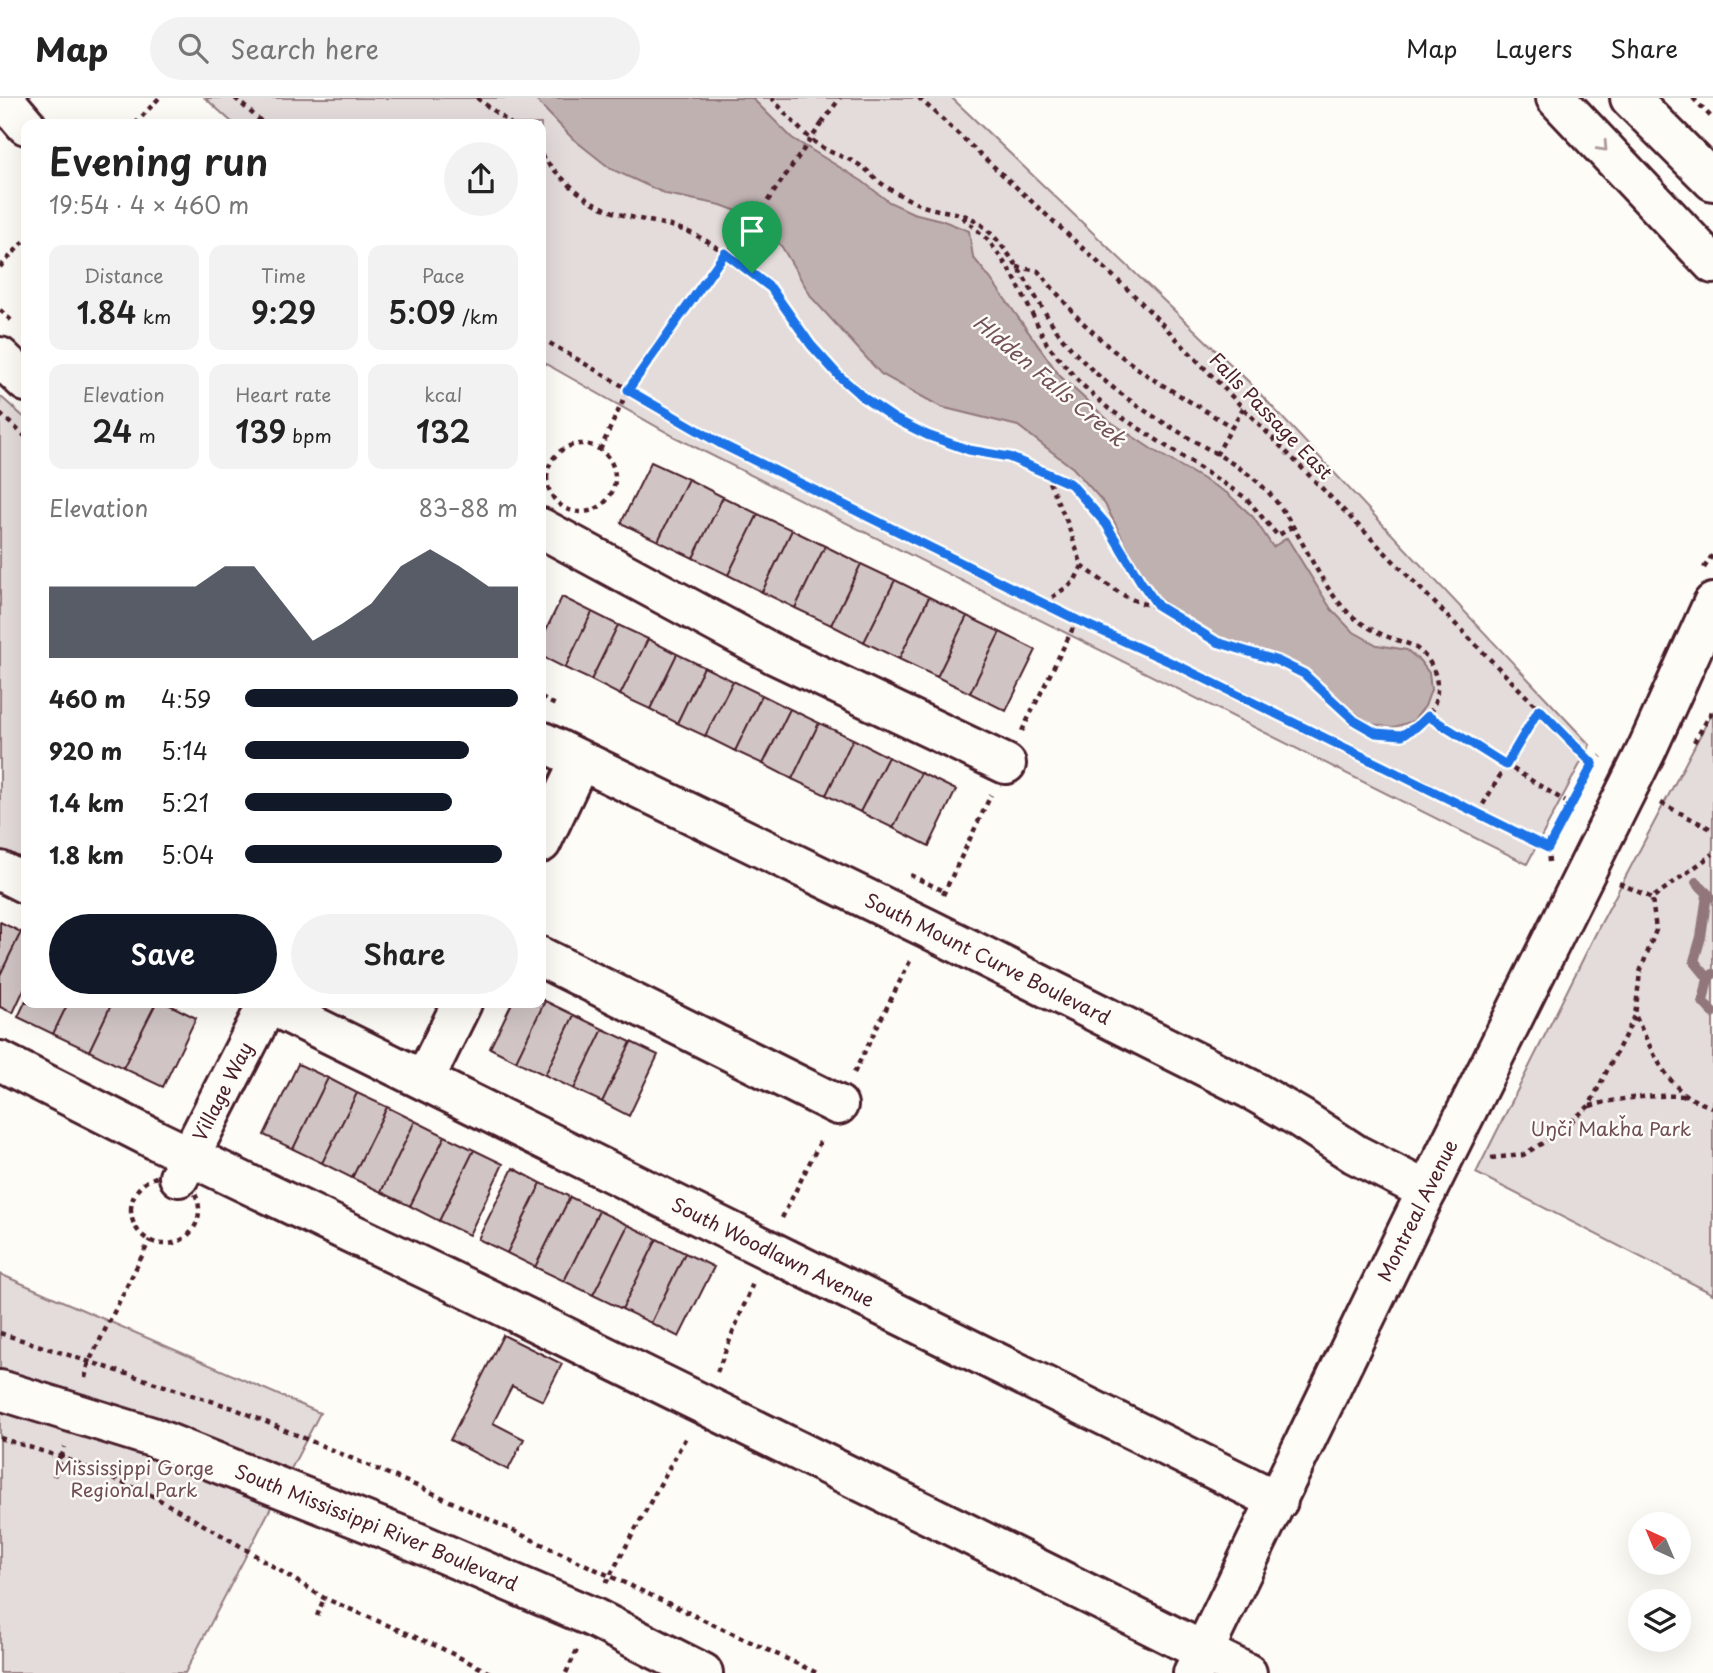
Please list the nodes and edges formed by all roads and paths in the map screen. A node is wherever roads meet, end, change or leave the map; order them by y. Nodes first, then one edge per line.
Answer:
1 (3, 98) edge
2 (159, 98) edge
3 (235, 98) edge
4 (477, 98) edge
5 (772, 98) edge
6 (840, 98) edge
7 (919, 98) edge
8 (1630, 98) edge
9 (1693, 98) edge
10 (1576, 105) edge
11 (21, 119) edge
12 (140, 119) edge
13 (258, 119) edge
14 (504, 119) edge
15 (1713, 119) edge
16 (546, 160) edge
17 (1713, 181) edge
18 (959, 214) junction
19 (21, 244) edge
20 (725, 253) junction
21 (1713, 264) edge
22 (0, 267) edge
23 (1016, 267) junction
24 (546, 341) edge
25 (0, 356) edge
26 (21, 377) edge
27 (628, 390) junction
28 (1242, 408) junction
29 (0, 414) edge
30 (1232, 427) junction
31 (21, 433) edge
32 (600, 450) junction
33 (1216, 455) junction
34 (1044, 471) junction
35 (547, 520) edge
36 (1294, 525) junction
37 (1082, 566) junction
38 (1044, 603) junction
39 (1713, 603) edge
40 (1158, 606) junction
41 (1077, 620) junction
42 (1713, 654) edge
43 (1539, 709) junction
44 (1428, 716) junction
45 (546, 744) edge
46 (1647, 749) junction
47 (580, 761) junction
48 (1006, 764) joint
49 (1506, 765) junction
50 (1570, 806) junction
51 (1478, 813) junction
52 (546, 832) edge
53 (1713, 854) edge
54 (0, 871) edge
55 (21, 882) edge
56 (546, 959) edge
57 (265, 1008) edge
58 (278, 1008) edge
59 (460, 1008) edge
60 (1635, 1016) junction
61 (0, 1061) edge
62 (424, 1080) junction
63 (1688, 1096) junction
64 (838, 1105) joint
65 (1589, 1106) junction
66 (1713, 1108) edge
67 (1490, 1158) dead end
68 (184, 1167) junction
69 (1427, 1191) junction
70 (150, 1240) dead end
71 (767, 1248) junction
72 (0, 1333) edge
73 (89, 1362) junction
74 (0, 1390) edge
75 (703, 1405) junction
76 (0, 1438) edge
77 (61, 1457) junction
78 (54, 1476) dead end
79 (1278, 1501) junction
80 (609, 1576) junction
81 (324, 1598) junction
82 (317, 1616) dead end
83 (1198, 1662) edge
84 (490, 1673) edge
85 (703, 1673) edge
86 (817, 1673) edge
87 (1247, 1673) edge

1 - 11 street
2 - 12 path
3 - 13 path
4 - 14 path
5 - 18 path
6 - 20 path, bridge
7 - 28 path, Falls Passage East
8 - 17 street
9 - 15 path
10 -> 21 street
16 - 20 path
18 - 23 path
18 - 36 path
19 - 22 path
20 - 27 path
20 - 34 path
23 - 30 path
23 - 33 path
24 - 27 path
25 - 26 street
27 - 32 path
27 - 38 path
28 - 30 path
28 - 43 path, Falls Passage East
29 - 31 path
30 - 33 path
32 - 35 path
32 - 35 path
33 - 36 path
34 - 37 path
34 - 40 path
35 - 48 street
36 - 44 path
37 - 38 path
37 - 40 path
38 - 41 path
39 - 46 street, Montreal Avenue
40 - 44 path
41 - 48 path
41 - 51 path
42 - 46 street, Montreal Avenue
43 - 49 path
43 - 50 path, Falls Passage East
44 - 49 path
45 - 47 street, South Mount Curve Boulevard
46 - 69 street, Montreal Avenue
47 - 52 street
47 - 69 street, South Mount Curve Boulevard
49 - 50 path
49 - 51 path
50 - 51 path
53 - 60 path
54 - 55 street
56 - 64 street
57 - 68 street, Village Way
58 - 62 street, South Woodlawn Avenue
59 - 62 street
60 - 63 path
60 - 65 path
61 - 68 street
62 - 71 street, South Woodlawn Avenue
63 - 65 path
63 - 66 path
64 - 71 path
65 - 67 path
68 - 75 street
69 - 79 street, Montreal Avenue
70 - 73 path
71 - 75 path
71 - 79 street, South Woodlawn Avenue
72 - 73 path
73 - 80 path
74 - 85 street, South Mississippi River Boulevard
75 - 80 path
75 - 83 street
76 - 77 path
77 - 78 path
77 - 81 path
79 - 83 street, Montreal Avenue
80 - 86 path
81 - 82 path
81 - 84 path
83 - 87 street

